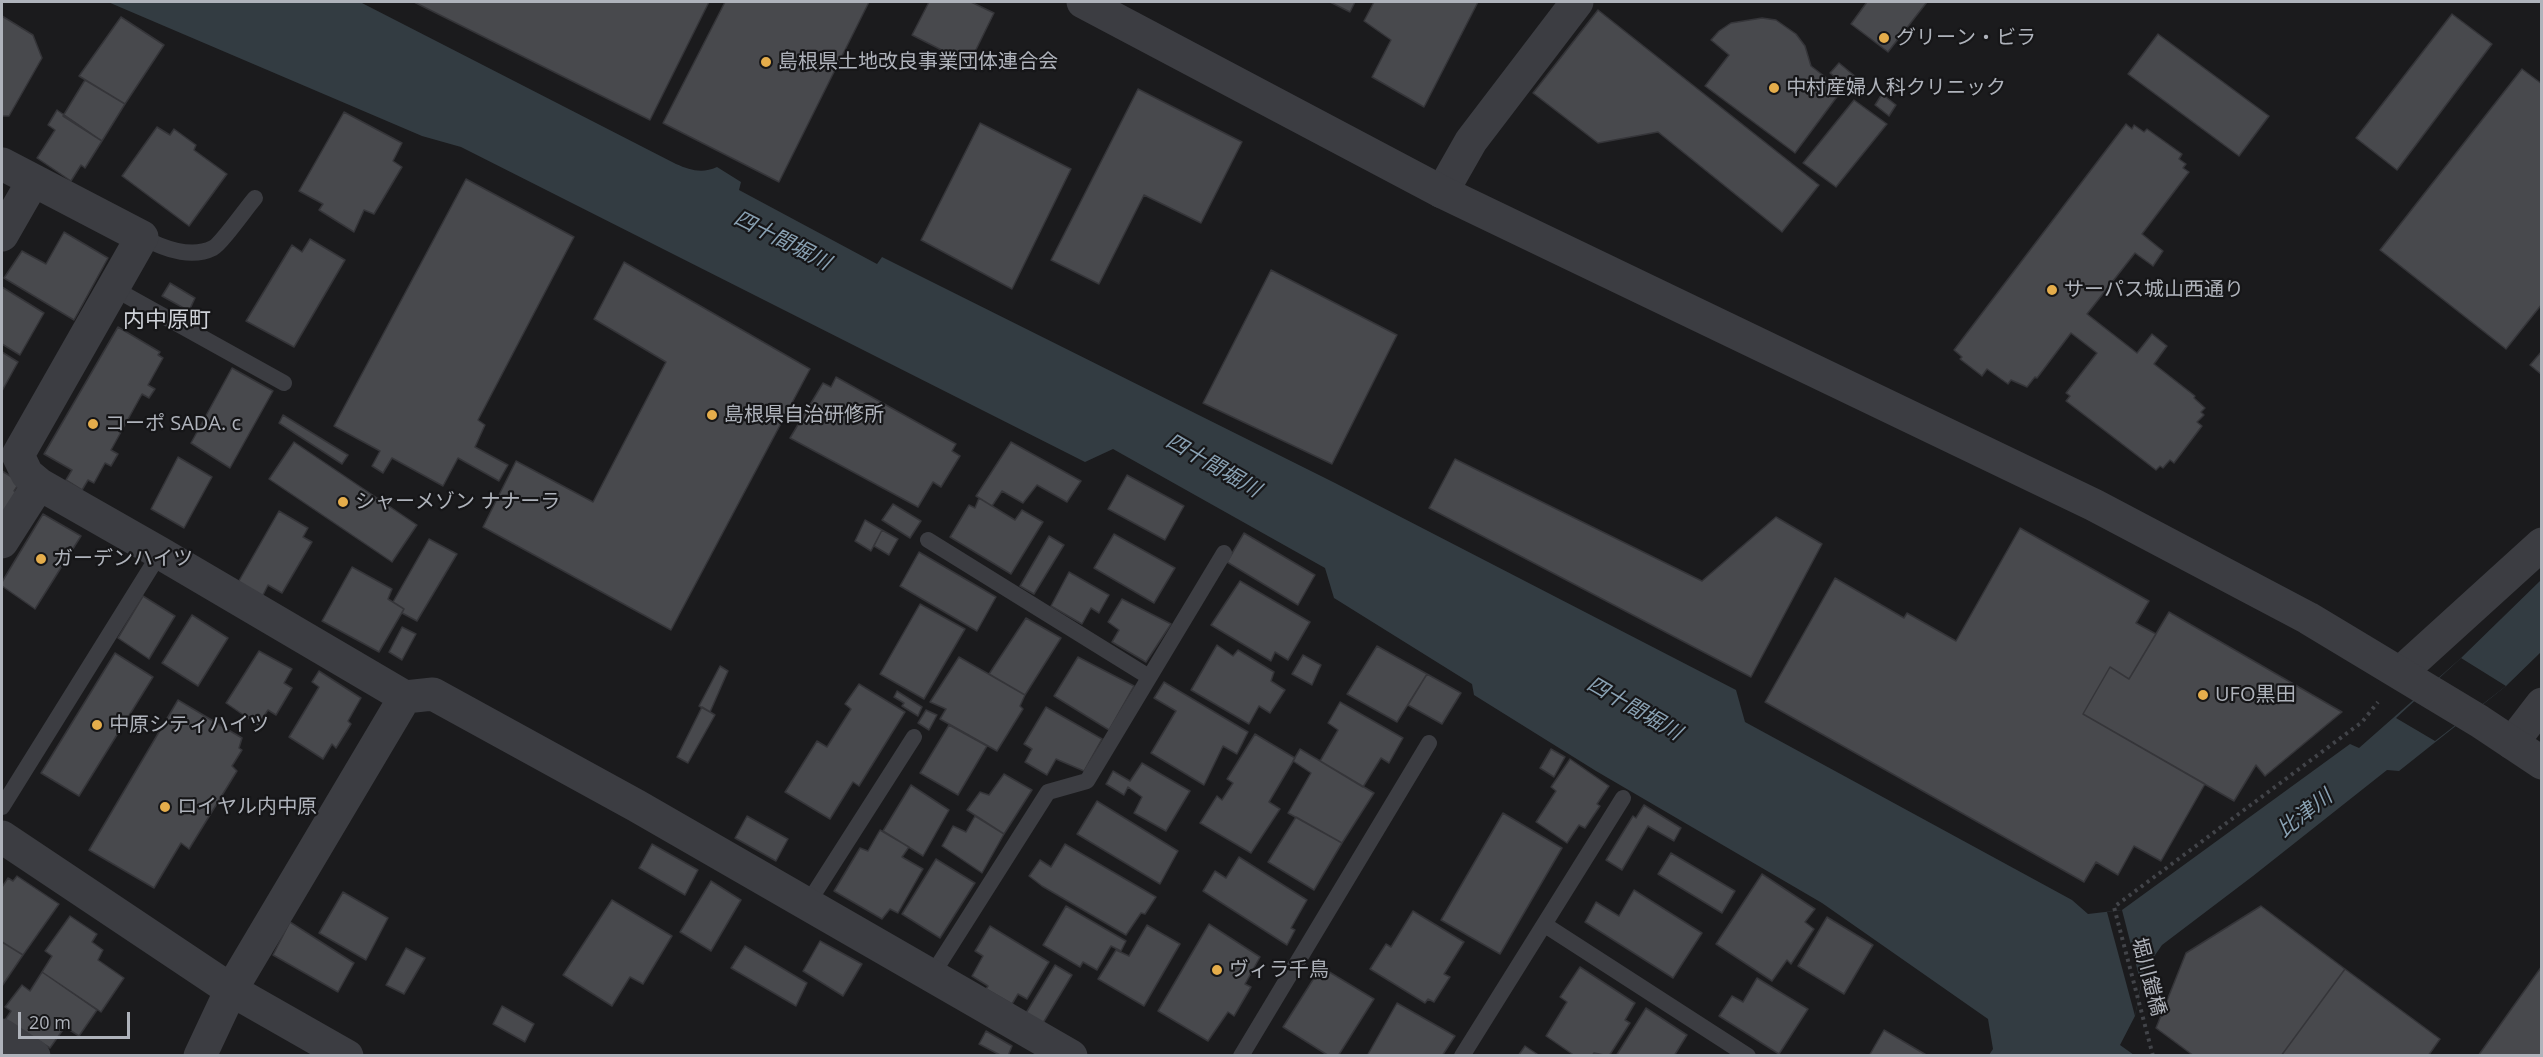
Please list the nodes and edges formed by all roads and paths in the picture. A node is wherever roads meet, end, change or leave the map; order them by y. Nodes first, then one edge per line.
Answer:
1 (1083, 2) edge
2 (1577, 2) edge
3 (2, 164) edge
4 (33, 181) junction
5 (1442, 192) junction
6 (255, 198) dead end
7 (2, 235) edge
8 (142, 237) junction
9 (113, 288) junction
10 (284, 383) dead end
11 (39, 484) junction
12 (928, 540) dead end
13 (2, 542) edge
14 (2541, 544) edge
15 (160, 553) junction
16 (1224, 553) dead end
17 (1149, 677) junction
18 (2410, 680) junction
19 (405, 697) junction
20 (2541, 704) edge
21 (914, 737) dead end
22 (1429, 742) dead end
23 (2512, 743) junction
24 (2541, 763) edge
25 (1623, 798) dead end
26 (2, 807) edge
27 (2, 837) edge
28 (808, 903) junction
29 (1545, 925) junction
30 (932, 975) junction
31 (231, 990) junction
32 (2, 1035) edge
33 (1067, 1055) edge
34 (34, 1056) edge
35 (200, 1056) edge
36 (347, 1056) edge
37 (1241, 1056) edge
38 (1462, 1056) edge
39 (1748, 1056) edge
40 (2153, 1056) edge

1 - 5 street
2 - 5 street
3 - 4 street
4 - 7 street
4 - 8 street
5 - 18 street
6 - 8 lane
8 - 9 street
9 - 10 lane
9 - 11 street
11 - 13 street
11 - 15 street
12 - 17 lane
14 - 18 street
15 - 19 street
15 - 26 lane
16 - 17 lane
17 - 30 lane
18 - 23 street
18 - 40 path, 堀川鎧橋
19 - 28 street
19 - 31 street
20 - 23 street
21 - 28 lane
22 - 37 lane
23 - 24 street
25 - 29 lane
27 - 31 street
28 - 30 street
29 - 38 lane
29 - 39 lane
30 - 33 street
31 - 35 street
31 - 36 street
32 - 34 street

